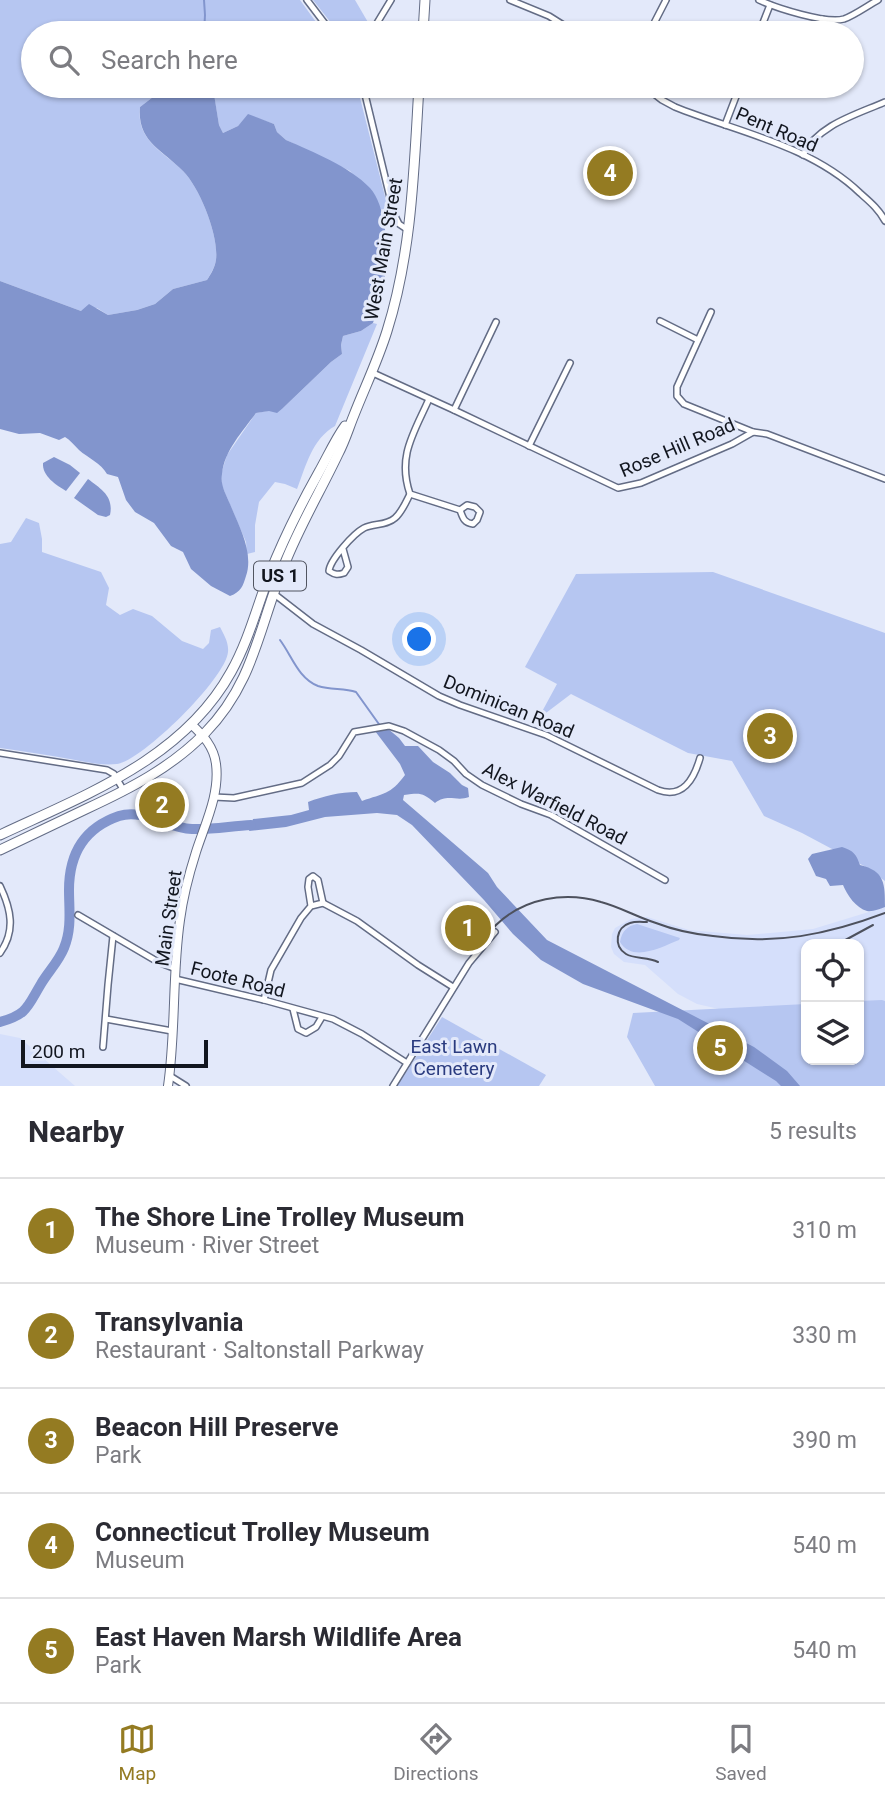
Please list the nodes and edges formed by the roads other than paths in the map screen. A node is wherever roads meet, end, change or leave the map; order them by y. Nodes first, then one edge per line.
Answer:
1 (307, 0) edge
2 (391, 0) edge
3 (425, 0) edge
4 (510, 0) edge
5 (666, 0) edge
6 (759, 0) edge
7 (878, 0) edge
8 (769, 5) junction
9 (822, 19) joint
10 (323, 21) edge
11 (379, 21) edge
12 (424, 21) edge
13 (556, 21) edge
14 (655, 21) edge
15 (763, 21) edge
16 (366, 98) edge
17 (418, 98) edge
18 (659, 98) edge
19 (735, 98) edge
20 (885, 102) edge
21 (725, 125) junction
22 (803, 155) junction
23 (885, 221) edge
24 (408, 230) junction
25 (711, 312) dead end
26 (660, 321) dead end
27 (496, 322) dead end
28 (698, 340) junction
29 (570, 363) dead end
30 (373, 373) junction
31 (429, 399) junction
32 (454, 410) junction
33 (355, 413) junction
34 (753, 432) junction
35 (529, 446) junction
36 (885, 479) edge
37 (410, 494) junction
38 (460, 510) dead end
39 (343, 549) junction
40 (264, 589) junction
41 (274, 593) junction
42 (191, 724) junction
43 (203, 736) junction
44 (0, 753) edge
45 (700, 758) dead end
46 (142, 764) junction
47 (150, 777) junction
48 (118, 779) junction
49 (124, 791) junction
50 (214, 797) junction
51 (0, 835) edge
52 (0, 850) edge
53 (665, 880) dead end
54 (0, 886) edge
55 (323, 903) junction
56 (312, 906) junction
57 (78, 915) dead end
58 (495, 932) dead end
59 (113, 936) junction
60 (0, 953) edge
61 (176, 969) junction
62 (175, 979) junction
63 (453, 987) junction
64 (264, 1000) junction
65 (293, 1009) junction
66 (322, 1017) junction
67 (106, 1019) junction
68 (173, 1031) junction
69 (103, 1047) dead end
70 (407, 1063) junction
71 (170, 1076) junction
72 (168, 1086) edge
73 (186, 1086) edge
74 (393, 1086) edge

1 - 10 street
2 - 11 street
3 - 12 main road
4 - 13 street
5 - 14 street
6 - 8 street
7 - 9 street
8 - 9 street
8 - 15 street
16 - 24 street
17 - 24 main road, West Main Street / US 1
18 - 21 street, Pent Road
19 - 21 street
20 - 22 street
21 - 22 street, Pent Road
22 - 23 street, Pent Road
24 - 30 main road, West Main Street / US 1
25 - 28 street
26 - 28 street
27 - 32 street
28 - 34 street
29 - 35 street
30 - 31 street, Rose Hill Road
30 - 33 main road, West Main Street / US 1
31 - 32 street, Rose Hill Road
31 - 37 street
32 - 35 street, Rose Hill Road
33 - 40 main road, West Main Street / US 1
33 - 41 main road, West Main Street / US 1
34 - 35 street, Rose Hill Road
34 - 36 street, Rose Hill Road
37 - 38 street
37 - 39 street
39 - 39 street
40 - 41 street, Dominican Road
40 - 42 main road, West Main Street / US 1
41 - 43 main road, West Main Street / US 1
41 - 45 street, Dominican Road
42 - 43 main road, Main Street
42 - 46 main road, US 1
43 - 47 main road, US 1
43 - 50 main road, Main Street
44 - 48 street
46 - 47 main road
46 - 48 main road, US 1
47 - 49 main road, US 1
48 - 49 street
48 - 51 main road, US 1
49 - 52 main road, US 1
50 - 53 street, Alex Warfield Road
50 - 61 main road, Main Street
54 - 60 street
55 - 56 street
55 - 56 street
55 - 63 street
56 - 64 street
57 - 59 street
58 - 63 street
59 - 61 street
59 - 67 street
61 - 62 main road, Main Street
62 - 64 street, Foote Road
62 - 68 main road, Main Street
63 - 70 street
64 - 65 street, Foote Road
65 - 66 street, Foote Road
65 - 66 street, Foote Road
66 - 70 street, Foote Road
67 - 68 street
67 - 69 street
68 - 71 main road, Main Street
70 - 74 street
71 - 72 main road, Main Street
71 - 73 street

